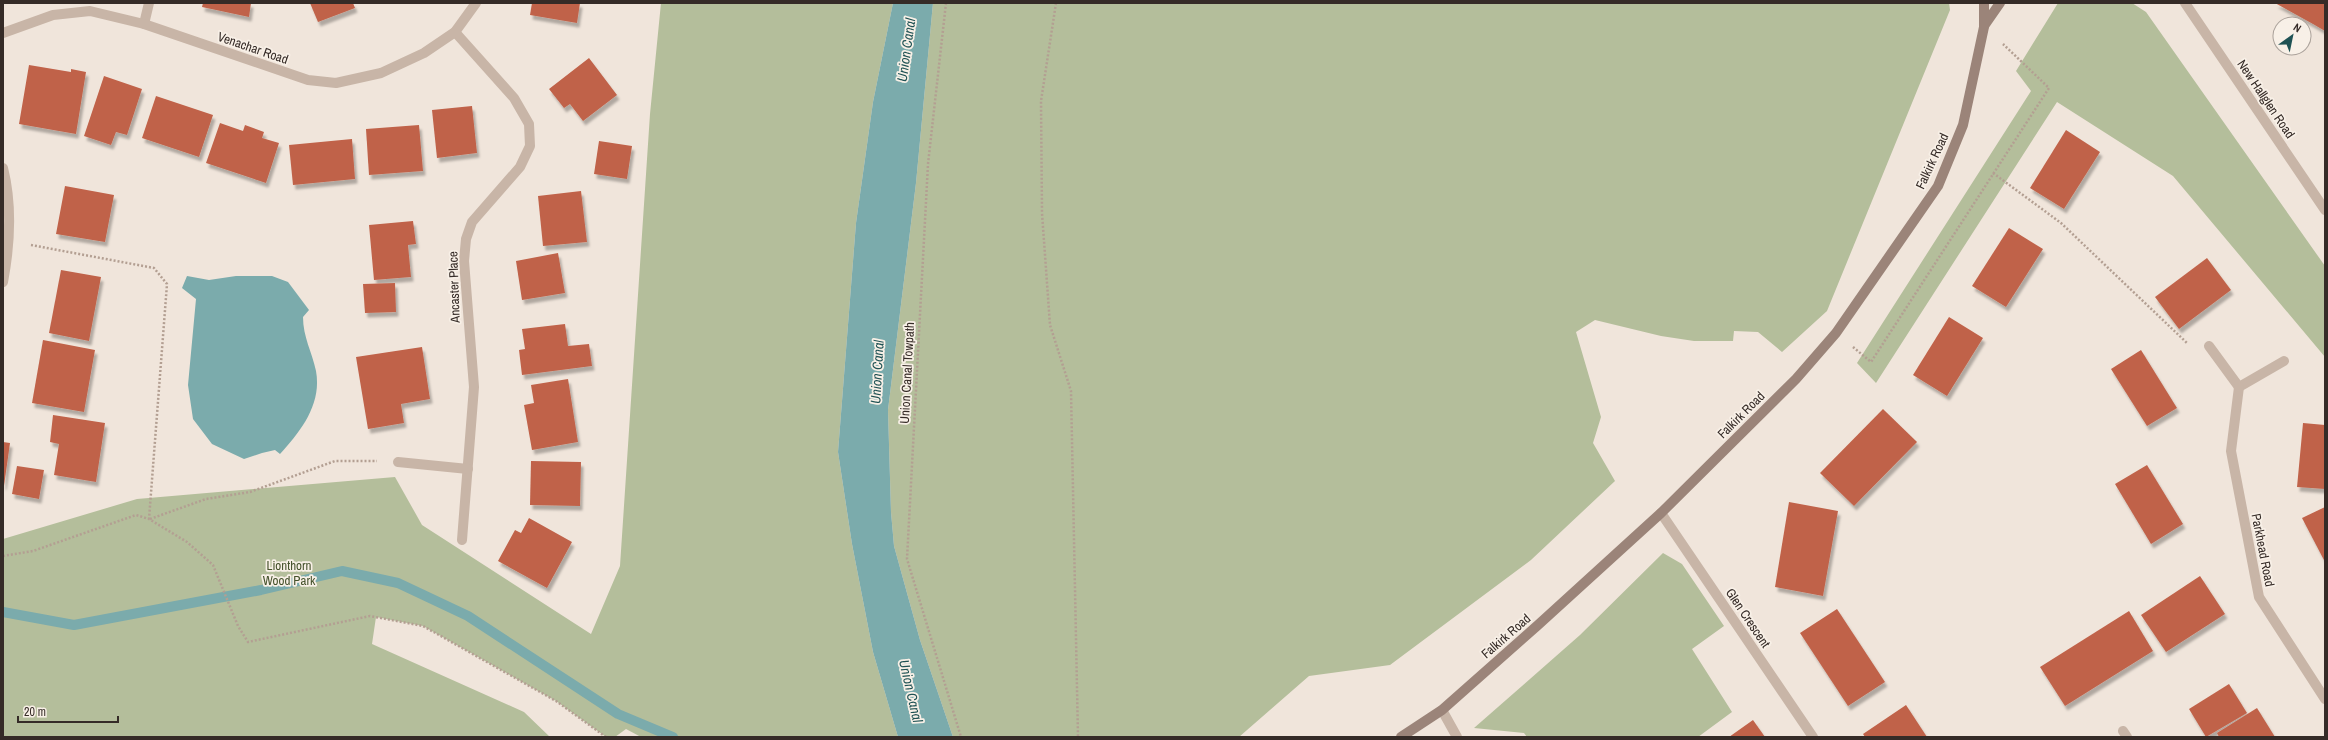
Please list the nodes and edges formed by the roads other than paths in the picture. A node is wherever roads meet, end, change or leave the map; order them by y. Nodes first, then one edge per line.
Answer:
1 (149, 3) edge
2 (476, 3) edge
3 (1984, 3) edge
4 (2000, 3) edge
5 (2185, 3) edge
6 (144, 24) junction
7 (1984, 27) junction
8 (454, 32) junction
9 (3, 33) edge
10 (3, 168) edge
11 (2325, 210) edge
12 (3, 282) edge
13 (2209, 346) dead end
14 (2284, 361) dead end
15 (2239, 388) junction
16 (398, 462) road end
17 (468, 469) junction
18 (1661, 513) junction
19 (462, 540) dead end
20 (2325, 699) edge
21 (1442, 710) junction
22 (1400, 737) edge
23 (1457, 737) edge
24 (1813, 737) edge

1 - 6 street
2 - 8 street, Venachar Road
3 - 7 main road, Falkirk Road
4 - 7 main road, Falkirk Road
5 - 11 street, New Hallglen Road
6 - 8 street, Venachar Road
6 - 9 street, Venachar Road
7 - 18 main road, Falkirk Road
8 - 17 street, Ancaster Place
10 - 12 street
13 - 15 street
14 - 15 street
15 - 20 street, Parkhead Road
16 - 17 street
17 - 19 street, Ancaster Place
18 - 21 main road, Falkirk Road
18 - 24 street, Glen Crescent
21 - 22 main road, Falkirk Road
21 - 23 street

